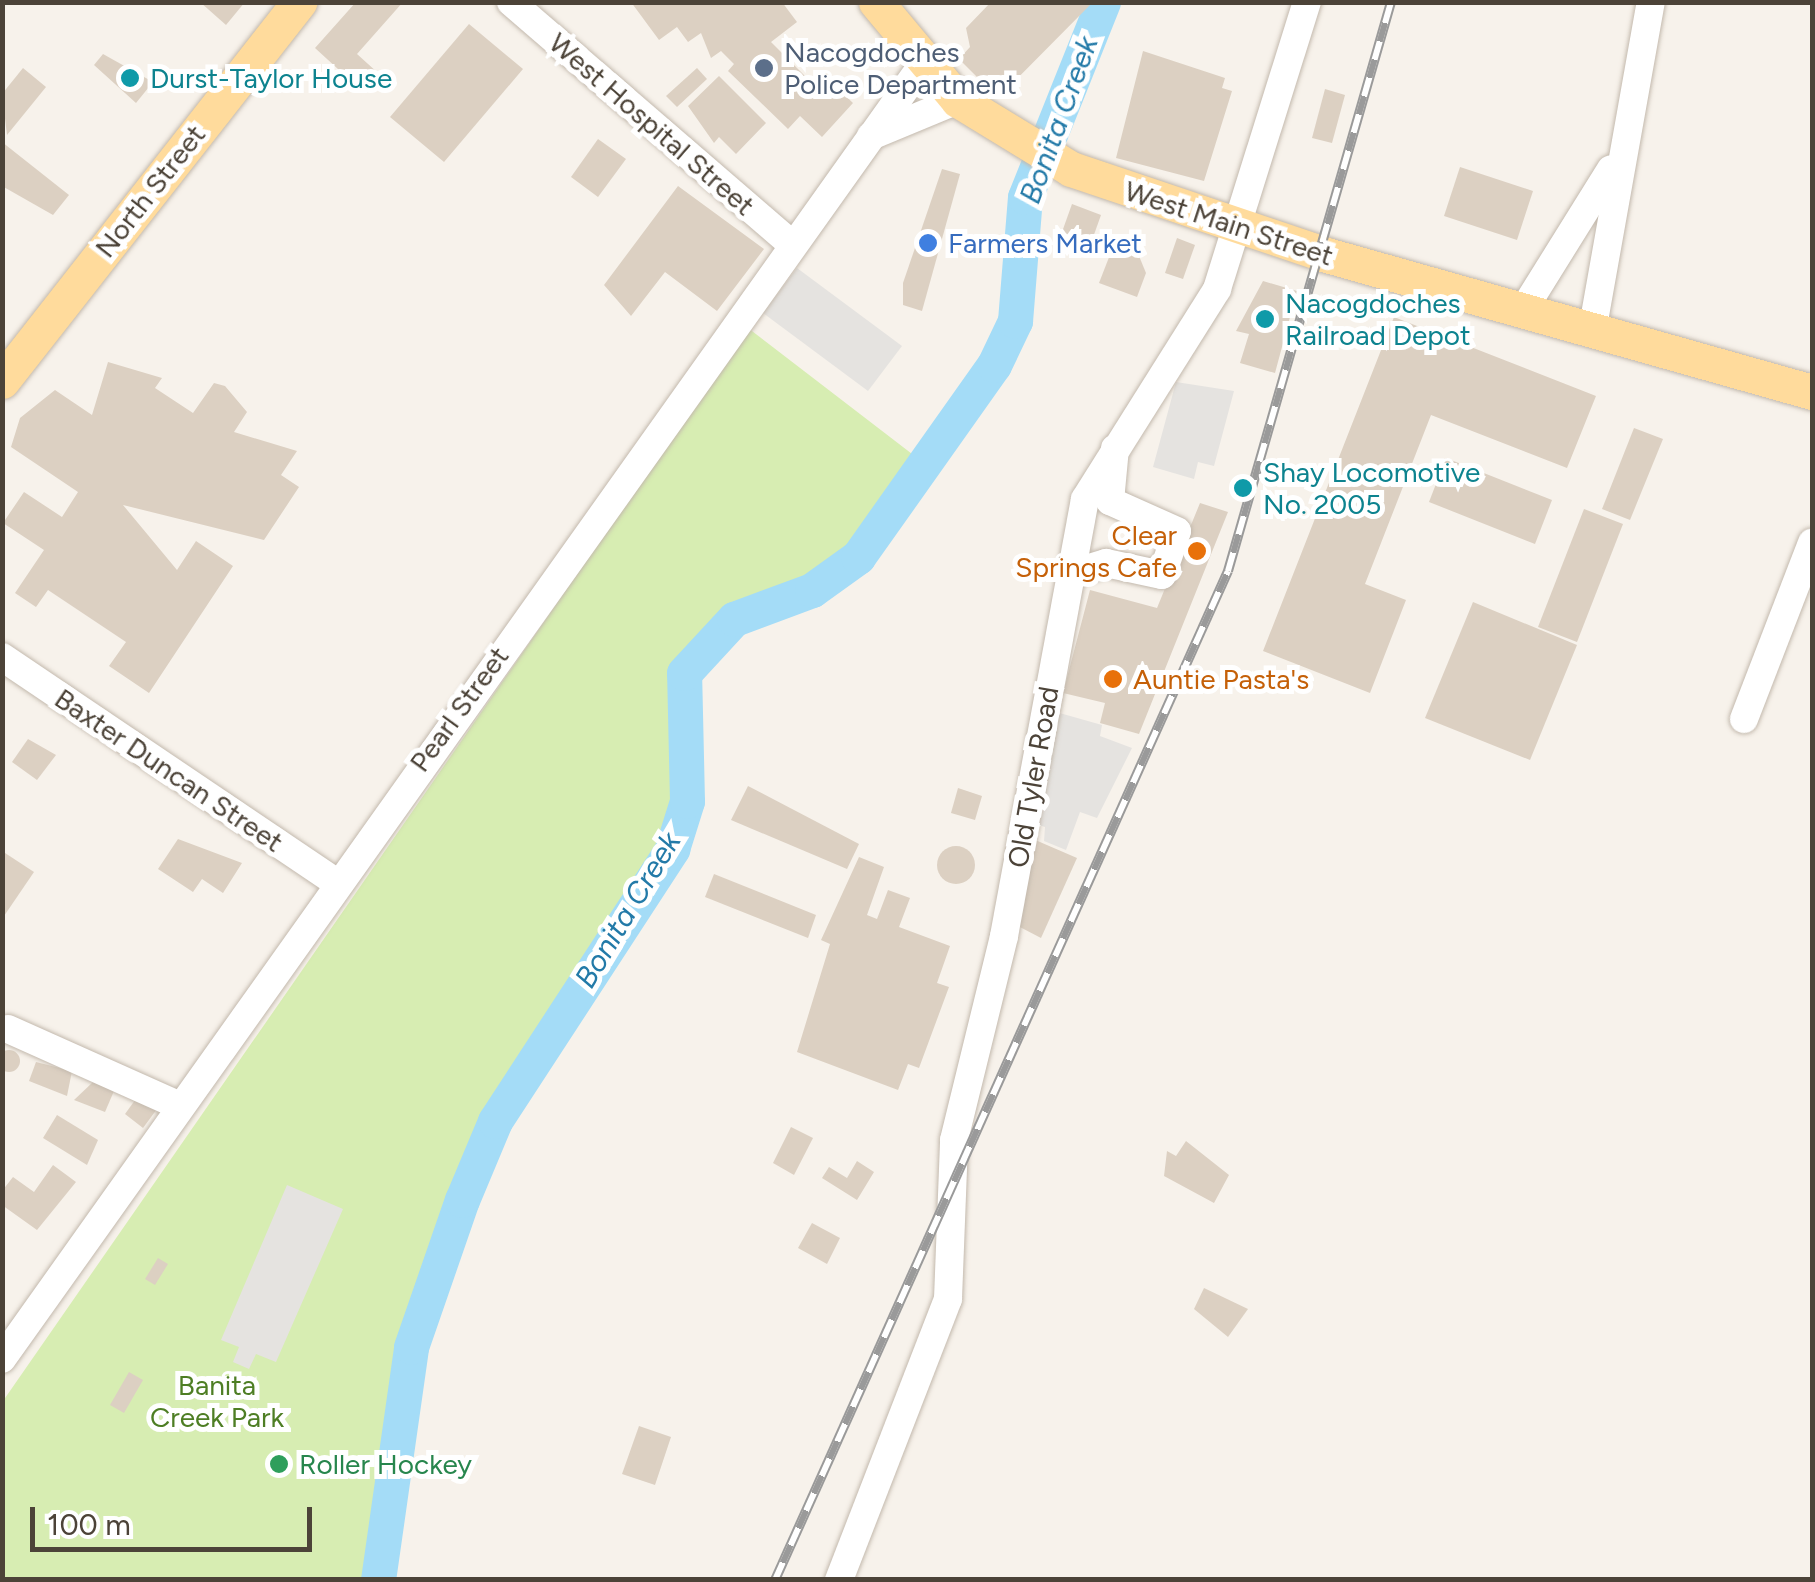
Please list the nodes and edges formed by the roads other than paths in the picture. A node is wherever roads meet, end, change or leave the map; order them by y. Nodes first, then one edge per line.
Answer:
1 (299, 2) edge
2 (511, 2) edge
3 (876, 2) edge
4 (1307, 2) edge
5 (1651, 2) edge
6 (923, 64) junction
7 (958, 100) junction
8 (870, 137) junction
9 (1618, 160) junction
10 (1242, 228) junction
11 (792, 245) junction
12 (1522, 312) junction
13 (1592, 332) junction
14 (2, 381) edge
15 (1812, 392) edge
16 (1117, 437) junction
17 (1812, 543) edge
18 (1070, 574) junction
19 (2, 657) edge
20 (1744, 719) dead end
21 (335, 882) junction
22 (8, 1030) dead end
23 (180, 1106) junction
24 (2, 1360) edge
25 (839, 1580) edge

1 - 14 main road, North Street
2 - 11 street, West Hospital Street
3 - 6 main road, West Main Street
4 - 10 street, Old Tyler Road
5 - 9 street
6 - 7 main road, West Main Street
6 - 8 street, Pearl Street
7 - 8 street
7 - 10 main road, West Main Street
8 - 11 street, Pearl Street
9 - 12 street
9 - 13 street
10 - 12 main road, West Main Street
10 - 16 street, Old Tyler Road
11 - 21 street, Pearl Street
12 - 13 main road, West Main Street
13 - 15 main road, West Main Street
16 - 18 street, Old Tyler Road
16 - 18 street
17 - 20 street
18 - 25 street, Old Tyler Road
19 - 21 street, Baxter Duncan Street
21 - 23 street, Pearl Street
22 - 23 street
23 - 24 street, Pearl Street

